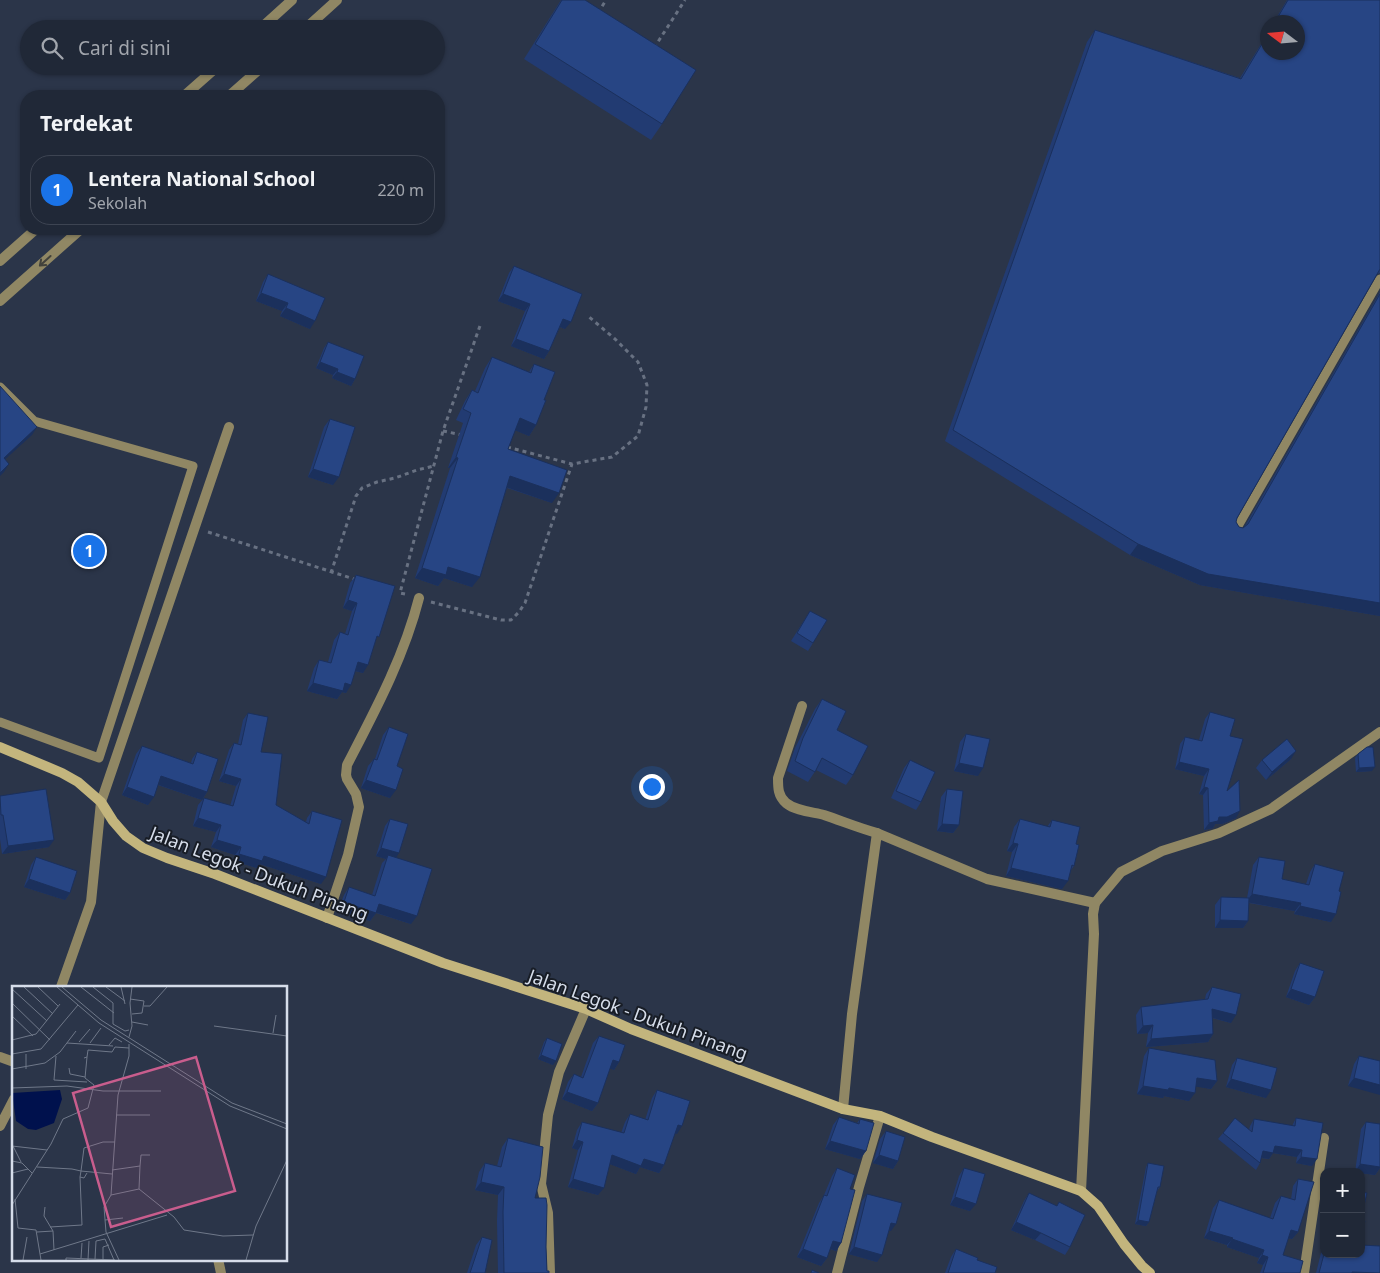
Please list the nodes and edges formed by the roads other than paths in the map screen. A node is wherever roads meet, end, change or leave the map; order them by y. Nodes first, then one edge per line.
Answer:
1 (292, 0) edge
2 (337, 0) edge
3 (270, 20) edge
4 (315, 20) edge
5 (208, 75) edge
6 (253, 75) edge
7 (191, 90) edge
8 (236, 90) edge
9 (29, 235) edge
10 (74, 235) edge
11 (0, 261) edge
12 (1380, 279) edge
13 (0, 301) edge
14 (0, 386) edge
15 (229, 427) dead end
16 (1234, 533) edge
17 (419, 598) road end
18 (802, 706) dead end
19 (0, 722) edge
20 (1380, 732) edge
21 (0, 747) edge
22 (101, 802) junction
23 (877, 833) junction
24 (1096, 903) junction
25 (327, 918) junction
26 (61, 986) edge
27 (586, 1009) junction
28 (0, 1057) edge
29 (12, 1061) edge
30 (12, 1103) edge
31 (843, 1108) junction
32 (880, 1116) junction
33 (0, 1126) edge
34 (1324, 1138) edge
35 (1081, 1192) junction
36 (218, 1260) edge
37 (221, 1273) edge
38 (550, 1273) edge
39 (836, 1273) edge
40 (1150, 1273) edge
41 (1304, 1273) edge

1 - 3 street
2 - 4 street
5 - 7 street
6 - 8 street
9 - 11 street
10 -> 13 street
12 - 16 lane
14 - 19 lane
15 - 22 street
17 - 25 street
18 - 23 street
20 - 24 street
21 - 22 street, Jalan Legok - Dukuh Pinang
22 - 25 street, Jalan Legok - Dukuh Pinang
22 - 26 street
23 - 24 street
23 - 31 street
24 - 35 street
25 - 27 street, Jalan Legok - Dukuh Pinang
27 - 31 street, Jalan Legok - Dukuh Pinang
27 - 38 street
28 - 29 street
30 - 33 street
31 - 32 street, Jalan Legok - Dukuh Pinang
32 - 35 street, Jalan Legok - Dukuh Pinang
32 - 39 street
34 - 41 street
35 - 40 street, Jalan Legok - Dukuh Pinang
36 - 37 street

